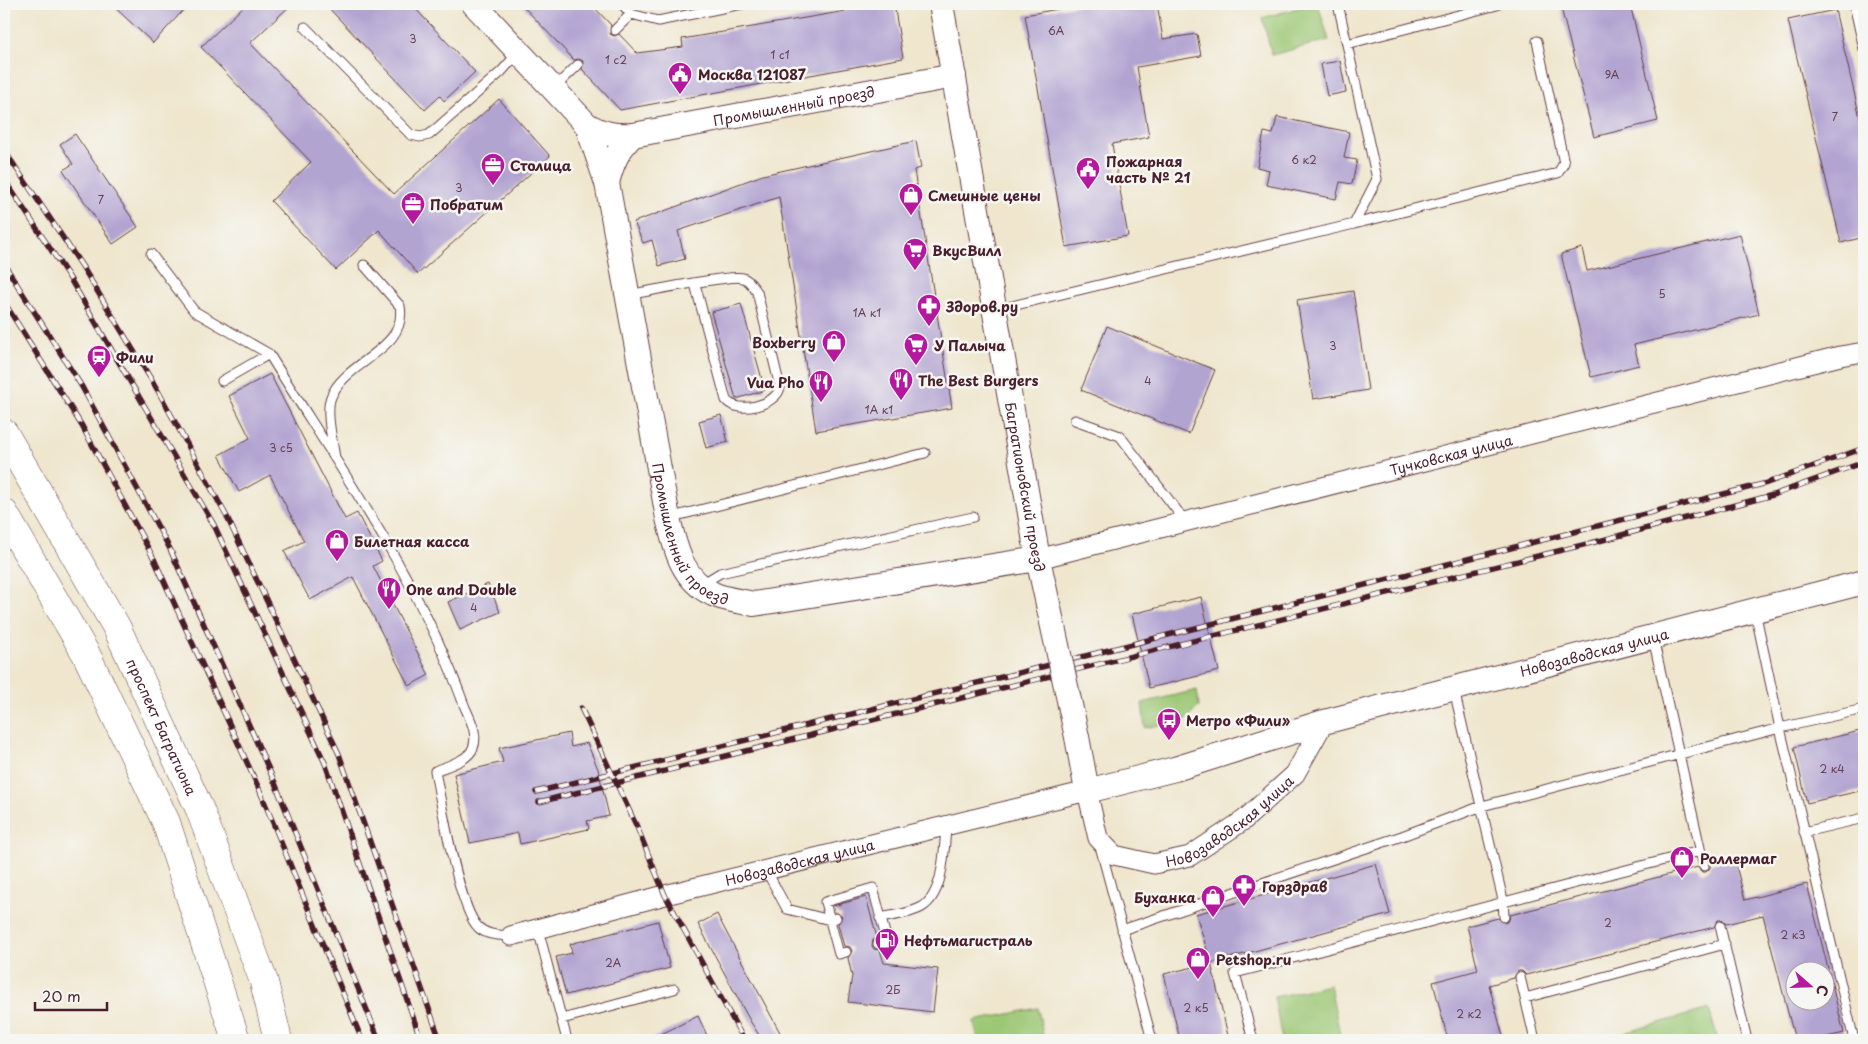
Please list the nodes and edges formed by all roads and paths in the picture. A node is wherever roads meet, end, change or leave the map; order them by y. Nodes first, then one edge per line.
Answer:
1 (474, 4) edge
2 (622, 4) edge
3 (742, 4) edge
4 (941, 4) edge
5 (1338, 4) edge
6 (1854, 4) edge
7 (1497, 5) edge
8 (631, 14) junction
9 (305, 27) dead end
10 (615, 30) dead end
11 (1537, 41) dead end
12 (1347, 44) junction
13 (1864, 49) edge
14 (518, 53) junction
15 (578, 65) dead end
16 (954, 76) junction
17 (553, 89) junction
18 (587, 125) junction
19 (633, 135) junction
20 (607, 183) junction
21 (1354, 224) junction
22 (151, 254) dead end
23 (364, 265) dead end
24 (694, 284) junction
25 (627, 295) junction
26 (995, 310) junction
27 (1864, 352) edge
28 (269, 354) junction
29 (222, 381) dead end
30 (1075, 420) dead end
31 (4, 433) edge
32 (925, 453) dead end
33 (336, 463) junction
34 (4, 513) edge
35 (972, 517) dead end
36 (668, 518) junction
37 (1185, 521) junction
38 (1038, 559) junction
39 (1864, 582) edge
40 (700, 586) junction
41 (1755, 611) junction
42 (1652, 637) junction
43 (1453, 689) junction
44 (1864, 709) edge
45 (1324, 722) junction
46 (1780, 728) junction
47 (1678, 754) junction
48 (1088, 791) junction
49 (1482, 806) junction
50 (1864, 818) edge
51 (946, 828) junction
52 (1804, 832) junction
53 (1098, 838) junction
54 (1700, 851) junction
55 (1704, 866) dead end
56 (766, 870) junction
57 (1503, 900) junction
58 (1504, 916) dead end
59 (833, 919) junction
60 (879, 923) junction
61 (1720, 926) dead end
62 (538, 928) junction
63 (1122, 930) junction
64 (511, 936) joint
65 (878, 944) dead end
66 (1725, 944) junction
67 (846, 952) dead end
68 (1520, 977) dead end
69 (264, 982) junction
70 (674, 989) dead end
71 (1525, 998) junction
72 (562, 1019) junction
73 (236, 1038) edge
74 (278, 1040) edge
75 (284, 1040) edge
76 (567, 1040) edge
77 (1152, 1040) edge
78 (1253, 1040) edge
79 (1535, 1040) edge
80 (1747, 1040) edge
81 (1854, 1040) edge

1 - 14 street, Промышленный проезд
2 - 8 lane
3 - 8 lane
4 - 16 street, Багратионовский проезд
5 - 12 lane
6 - 13 lane
7 - 12 lane
8 - 10 lane
9 - 14 lane
11 - 21 lane
12 - 21 lane
14 - 17 street, Промышленный проезд
15 - 17 lane
16 - 19 street, Промышленный проезд
16 - 26 street, Багратионовский проезд
17 - 18 street, Промышленный проезд
18 - 19 street, Промышленный проезд
18 - 20 street, Промышленный проезд
19 - 20 street, Промышленный проезд
20 - 25 street, Промышленный проезд
21 - 26 lane
22 - 28 lane
23 - 33 lane
24 - 24 lane
24 - 25 lane
25 - 36 street, Промышленный проезд
26 - 38 street, Багратионовский проезд
27 - 37 street, Тучковская улица
28 - 29 lane
28 - 33 lane
30 - 37 lane
31 - 69 main road, проспект Багратиона
32 - 36 lane
33 - 64 lane
34 - 73 main road
35 - 40 lane
36 - 40 street, Промышленный проезд
37 - 38 street, Тучковская улица
38 - 40 street, Промышленный проезд
38 - 48 street, Багратионовский проезд, bridge
39 - 41 street, Новозаводская улица
41 - 42 street, Новозаводская улица
41 - 46 lane
42 - 43 street, Новозаводская улица
42 - 47 lane
43 - 45 street, Новозаводская улица
43 - 49 lane
44 - 46 lane
45 - 48 street, Новозаводская улица
45 - 53 street, Новозаводская улица
46 - 47 lane
46 - 52 lane
47 - 49 lane
47 - 54 lane
48 - 51 street, Новозаводская улица
48 - 53 street
49 - 57 lane
49 - 63 lane
50 - 52 lane
51 - 56 street, Новозаводская улица
51 - 60 lane
52 - 81 lane
53 - 63 lane
54 - 55 lane
54 - 57 lane
56 - 59 lane
56 - 62 street, Новозаводская улица
57 - 58 lane
57 - 78 lane
59 - 60 lane
59 - 67 lane
60 - 65 lane
61 - 66 lane
62 - 64 street, Новозаводская улица
62 - 72 lane
63 - 77 lane
66 - 71 lane
66 - 80 lane
68 - 71 lane
69 - 74 main road, проспект Багратиона
69 - 75 street
70 - 72 lane
71 - 79 lane
72 - 76 lane

